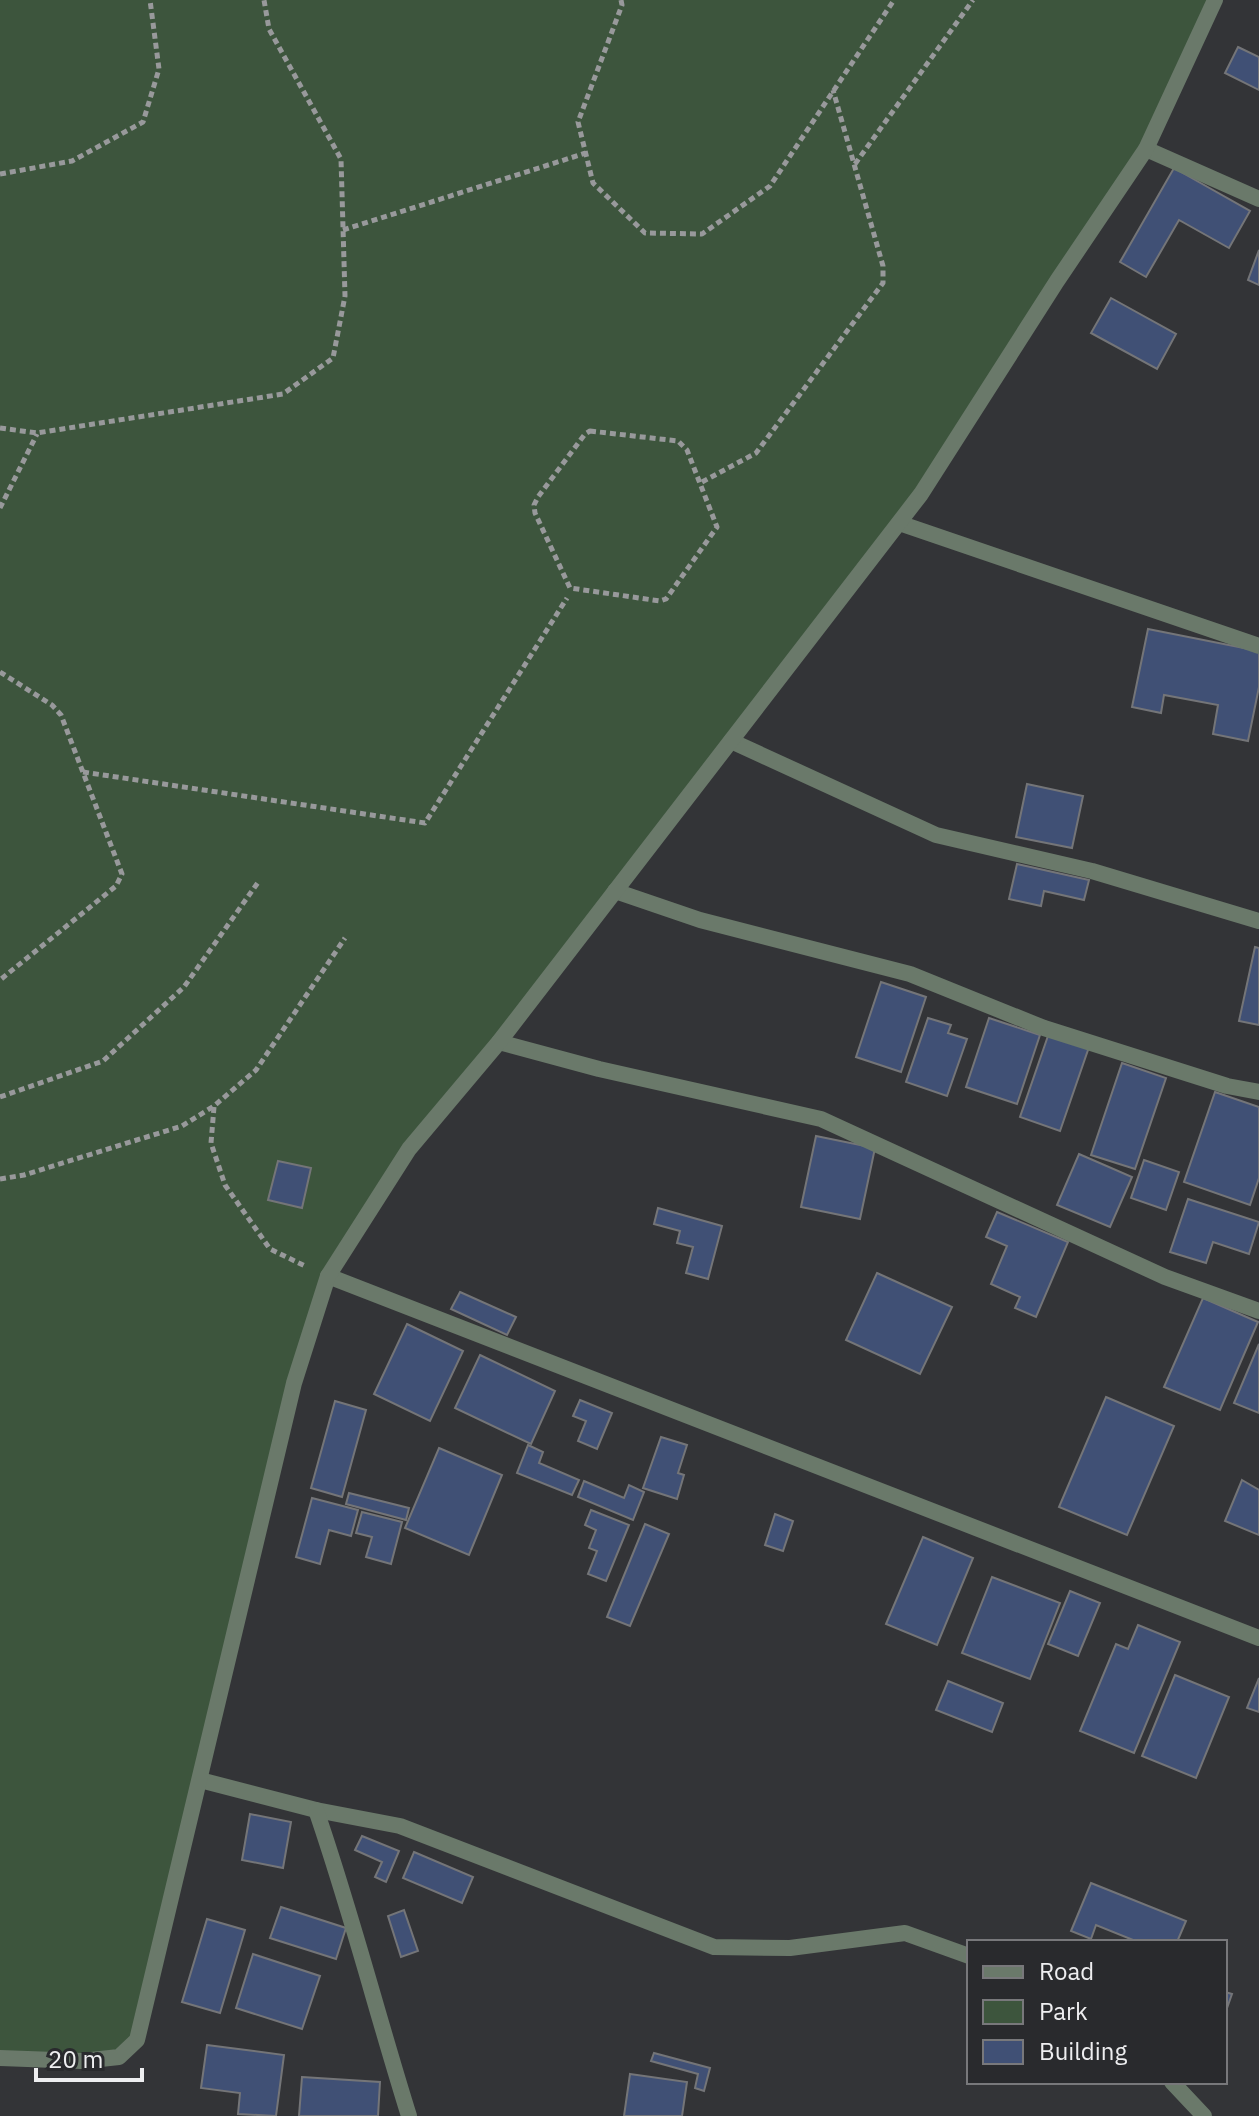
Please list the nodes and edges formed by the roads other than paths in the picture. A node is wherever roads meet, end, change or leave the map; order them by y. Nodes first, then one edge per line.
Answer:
1 (1215, 0) edge
2 (1146, 149) junction
3 (1259, 199) edge
4 (899, 523) junction
5 (1259, 646) edge
6 (731, 741) junction
7 (615, 891) junction
8 (1259, 921) edge
9 (499, 1042) junction
10 (1259, 1092) edge
11 (328, 1276) junction
12 (1259, 1311) edge
13 (1259, 1638) edge
14 (200, 1780) junction
15 (316, 1810) junction
16 (967, 1955) edge
17 (0, 2058) edge
18 (1174, 2084) edge
19 (409, 2116) edge
20 (1204, 2116) edge

1 - 2 street
2 - 3 street
2 - 4 street
4 - 5 street
4 - 6 street
6 - 7 street
6 - 8 street
7 - 9 street
7 - 10 street
9 - 11 street
9 - 12 street
11 - 13 street
11 - 14 street
14 - 15 street
14 - 17 street
15 - 16 street
15 - 19 street
18 - 20 street

